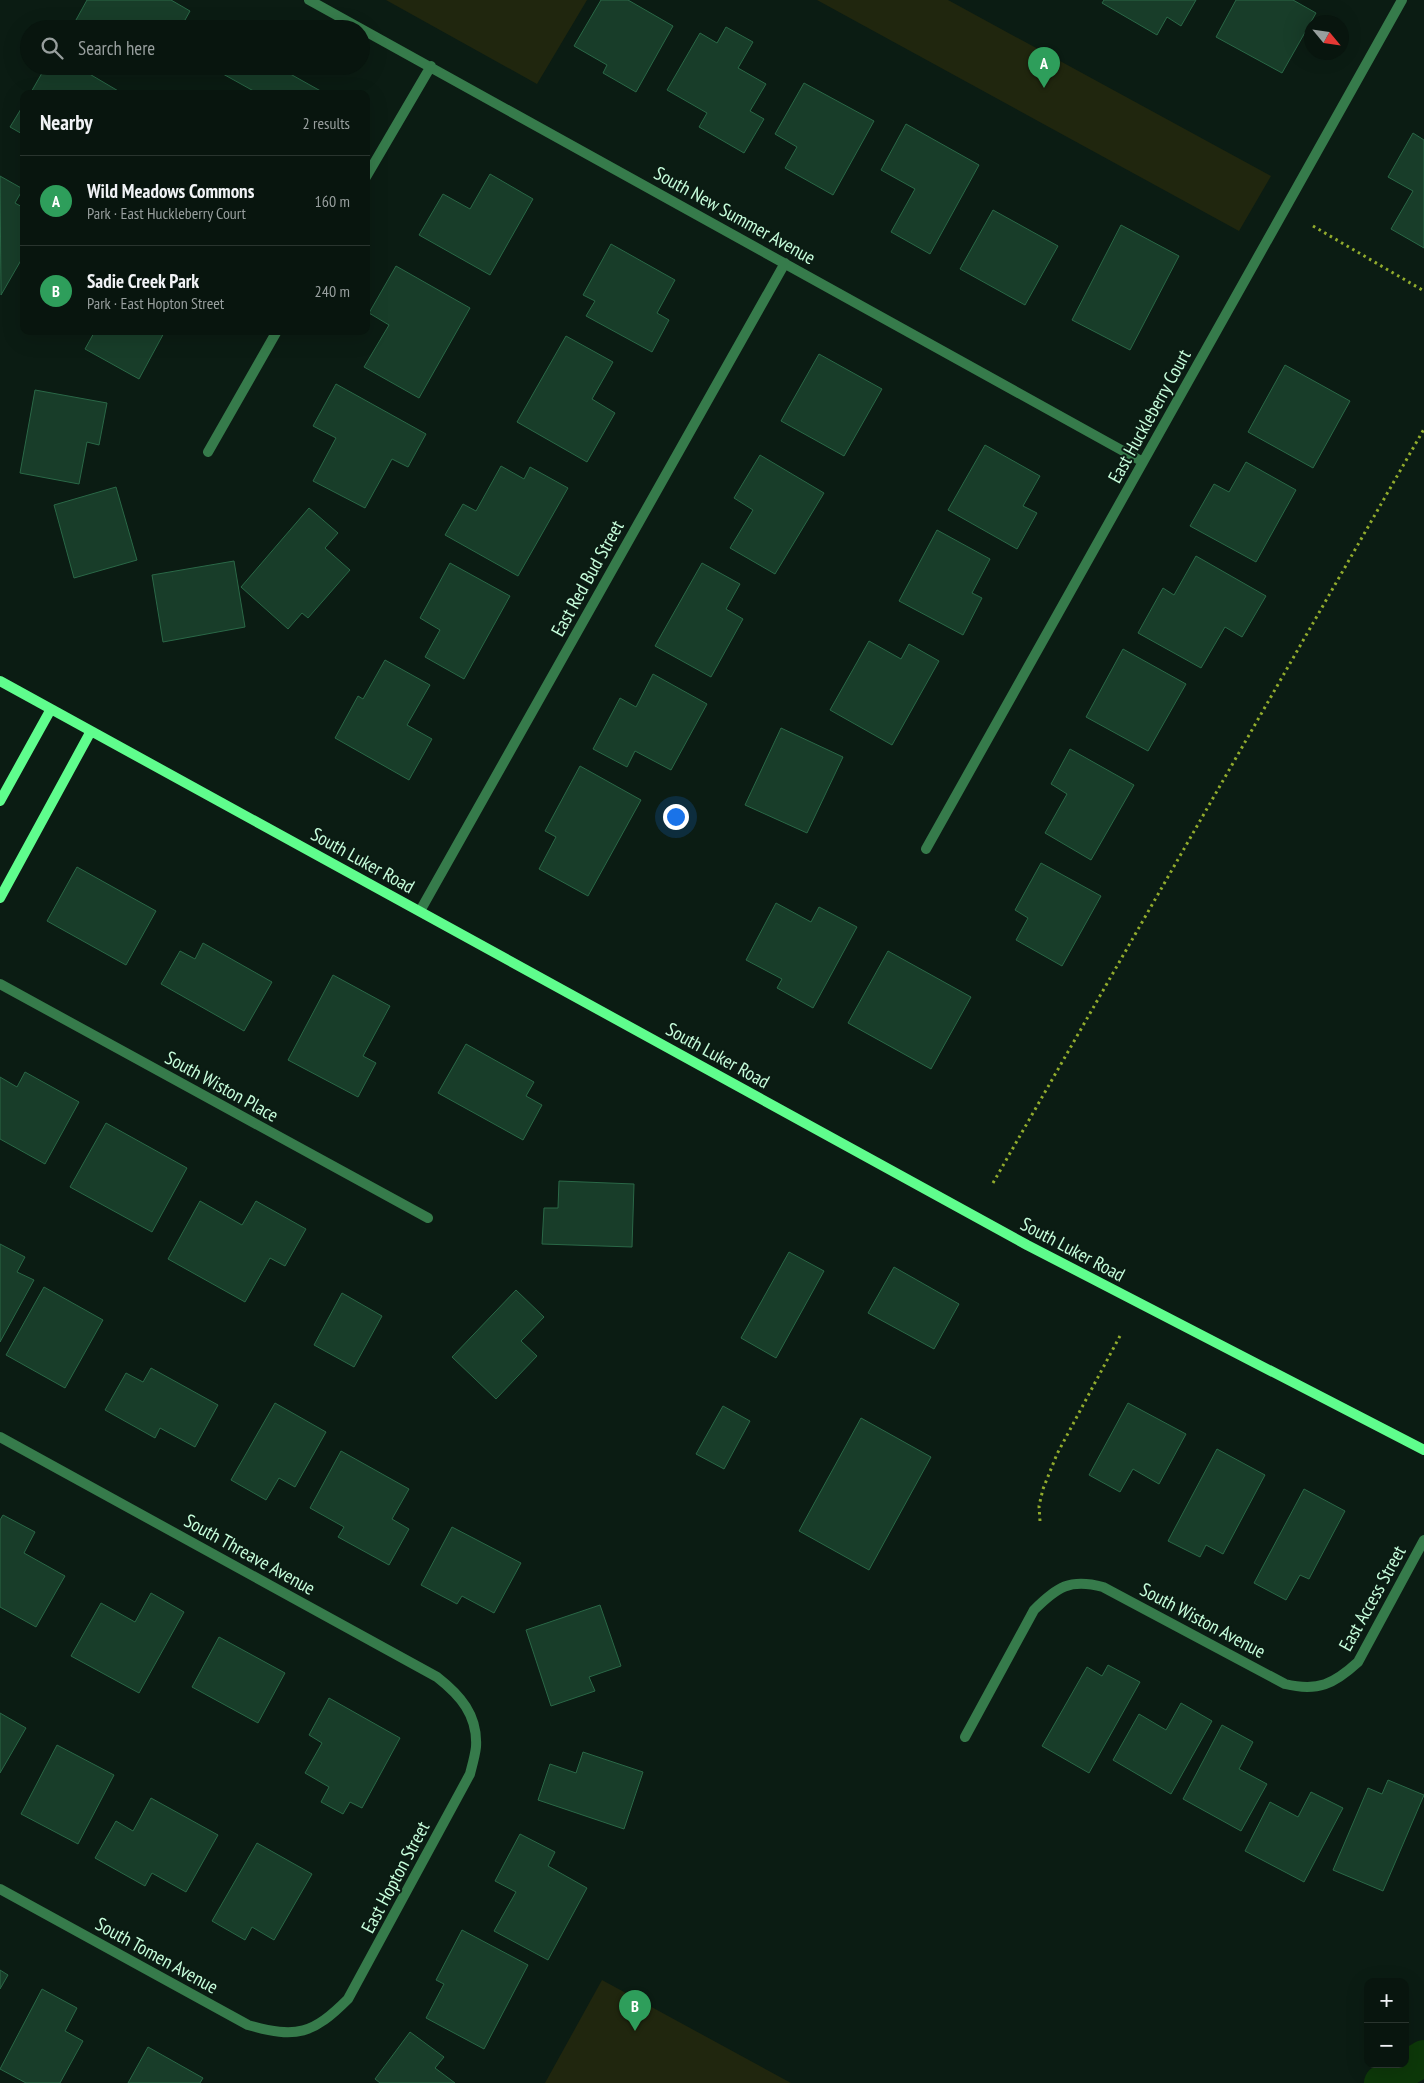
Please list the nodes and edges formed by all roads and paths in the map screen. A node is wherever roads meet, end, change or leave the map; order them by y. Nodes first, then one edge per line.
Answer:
1 (309, 0) edge
2 (1402, 0) edge
3 (346, 20) edge
4 (370, 33) edge
5 (431, 66) junction
6 (370, 170) edge
7 (1313, 226) dead end
8 (785, 263) junction
9 (1424, 291) edge
10 (275, 335) edge
11 (1424, 429) edge
12 (208, 452) dead end
13 (1143, 462) junction
14 (0, 681) edge
15 (51, 709) junction
16 (91, 731) junction
17 (0, 800) edge
18 (926, 848) dead end
19 (0, 898) edge
20 (420, 911) junction
21 (0, 984) edge
22 (993, 1183) dead end
23 (428, 1218) dead end
24 (1121, 1334) dead end
25 (0, 1437) edge
26 (1424, 1450) edge
27 (1040, 1521) dead end
28 (1424, 1540) edge
29 (1322, 1686) joint
30 (471, 1715) joint
31 (965, 1737) dead end
32 (0, 1889) edge
33 (303, 2032) joint

1 - 3 street, South New Summer Avenue
2 - 13 street, East Huckleberry Court
4 - 5 street, South New Summer Avenue
5 - 6 street
5 - 8 street, South New Summer Avenue
7 - 9 path
8 - 13 street, South New Summer Avenue
8 - 20 street, East Red Bud Street
10 - 12 street
11 - 22 path
13 - 18 street, East Huckleberry Court
14 - 15 street, South Luker Road
15 - 16 street, South Luker Road
15 - 17 street
16 - 19 street
16 - 20 street, South Luker Road
20 - 26 street, South Luker Road
21 - 23 street, South Wiston Place
24 - 27 path
25 - 30 street, South Threave Avenue
28 - 29 street, East Access Street
29 - 31 street, South Wiston Avenue
30 - 33 street, East Hopton Street
32 - 33 street, South Tomen Avenue

